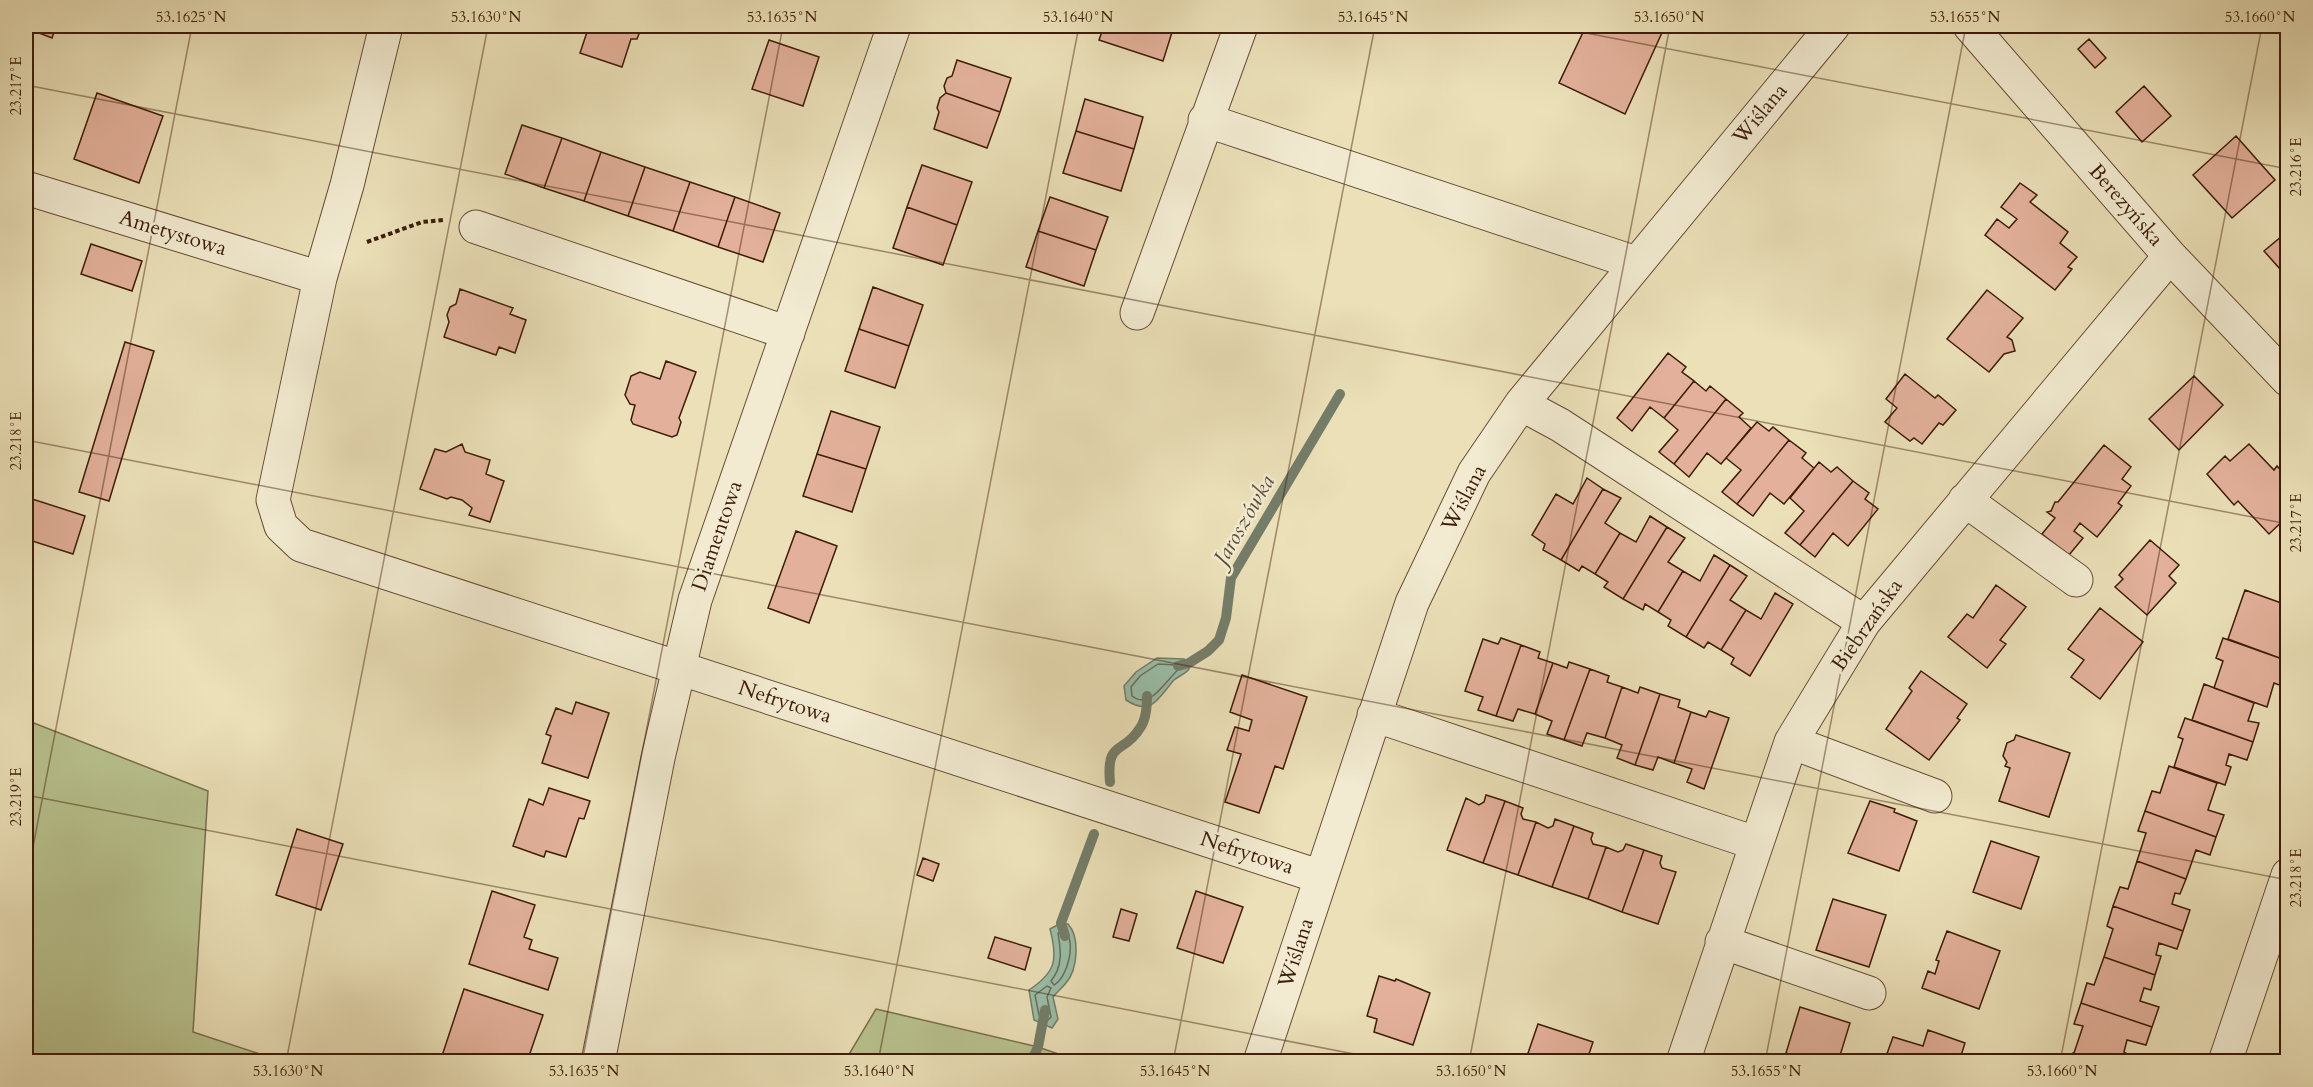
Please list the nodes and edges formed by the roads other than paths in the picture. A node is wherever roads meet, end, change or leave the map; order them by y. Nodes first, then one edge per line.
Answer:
1 (386, 26) edge
2 (894, 26) edge
3 (1241, 26) edge
4 (1833, 26) edge
5 (1970, 26) edge
6 (1205, 120) junction
7 (26, 188) edge
8 (476, 227) road end
9 (2170, 256) junction
10 (1636, 263) junction
11 (324, 267) junction
12 (1137, 313) dead end
13 (788, 333) junction
14 (2288, 380) edge
15 (1521, 404) junction
16 (1965, 500) junction
17 (2076, 580) dead end
18 (1864, 622) junction
19 (679, 668) junction
20 (1374, 715) junction
21 (1791, 742) junction
22 (1935, 796) dead end
23 (1755, 843) junction
24 (2288, 875) edge
25 (1321, 877) junction
26 (1722, 942) junction
27 (1869, 993) dead end
28 (598, 1062) edge
29 (1260, 1062) edge
30 (1683, 1062) edge
31 (2225, 1062) edge

1 - 11 street
2 - 13 street, Diamentowa
3 - 6 street
4 - 10 street, Wiślana
5 - 9 street, Berezyńska
6 - 10 street
6 - 12 street
7 - 11 street, Ametystowa
8 - 13 street
9 - 14 street, Berezyńska
9 - 16 street, Biebrzańska
10 - 15 street, Wiślana
11 - 19 street, Nefrytowa
13 - 19 street, Diamentowa
15 - 18 street
15 - 20 street, Wiślana
16 - 17 street
16 - 18 street, Biebrzańska
18 - 21 street, Biebrzańska
19 - 25 street, Nefrytowa
19 - 28 street, Diamentowa
20 - 23 street
20 - 25 street, Wiślana
21 - 22 street
21 - 23 street, Biebrzańska
23 - 26 street, Biebrzańska
24 - 31 street
25 - 29 street, Wiślana
26 - 27 street
26 - 30 street, Biebrzańska

